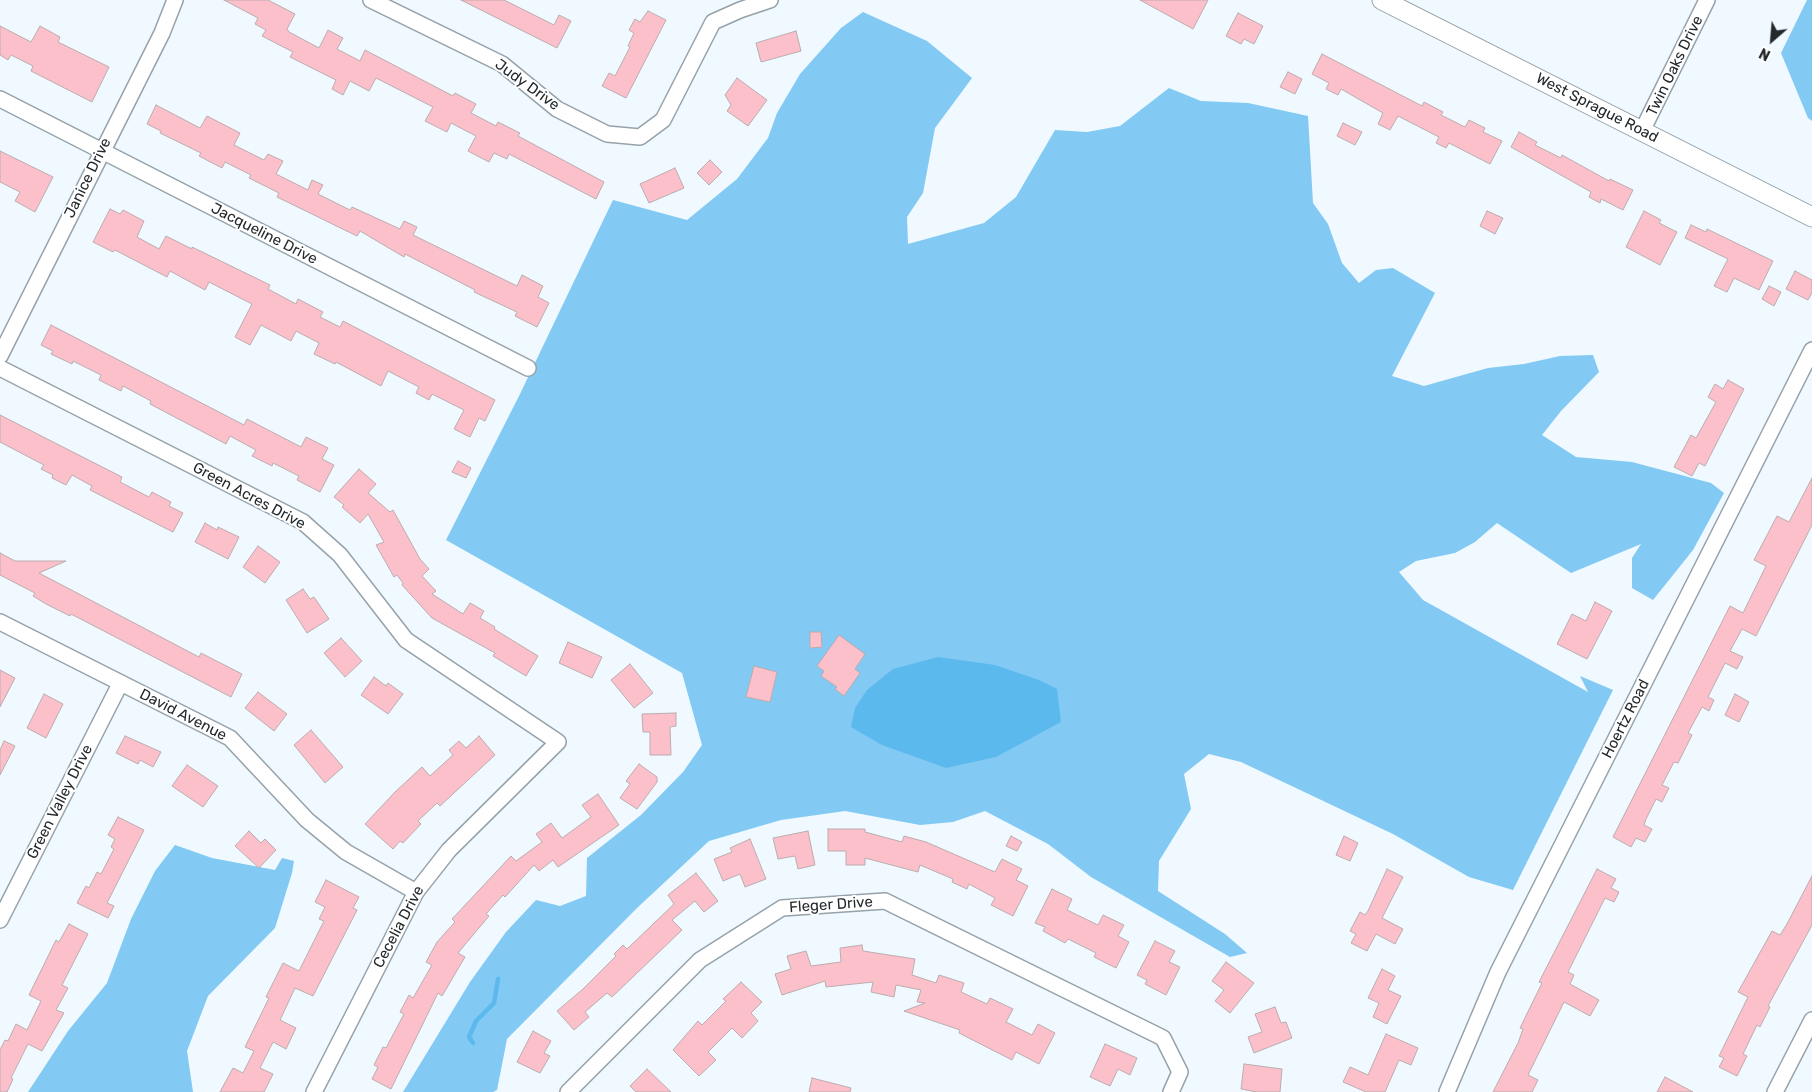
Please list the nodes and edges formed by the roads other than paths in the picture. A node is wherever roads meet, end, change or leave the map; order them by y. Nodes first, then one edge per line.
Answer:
1 (175, 0) edge
2 (371, 0) edge
3 (770, 0) edge
4 (1382, 0) edge
5 (1707, 0) edge
6 (0, 99) edge
7 (1642, 131) junction
8 (102, 151) junction
9 (1812, 217) edge
10 (1812, 350) edge
11 (0, 356) edge
12 (0, 368) edge
13 (528, 368) dead end
14 (0, 622) edge
15 (120, 684) junction
16 (558, 742) joint
17 (416, 892) junction
18 (0, 920) edge
19 (1812, 1020) edge
20 (314, 1092) edge
21 (568, 1092) edge
22 (1171, 1092) edge
23 (1447, 1092) edge
24 (1775, 1092) edge

1 - 8 street, Janice Drive
2 - 3 street, Judy Drive
4 - 7 street, West Sprague Road
5 - 7 street, Twin Oaks Drive
6 - 8 street, Jacqueline Drive
7 - 9 street, West Sprague Road
8 - 11 street, Janice Drive
8 - 13 street, Jacqueline Drive
10 - 23 street, Hoertz Road
12 - 16 street, Green Acres Drive
14 - 15 street, David Avenue
15 - 17 street, David Avenue
15 - 18 street, Green Valley Drive
16 - 17 street, Cecelia Drive
17 - 20 street, Cecelia Drive
19 - 24 street
21 - 22 street, Fleger Drive

